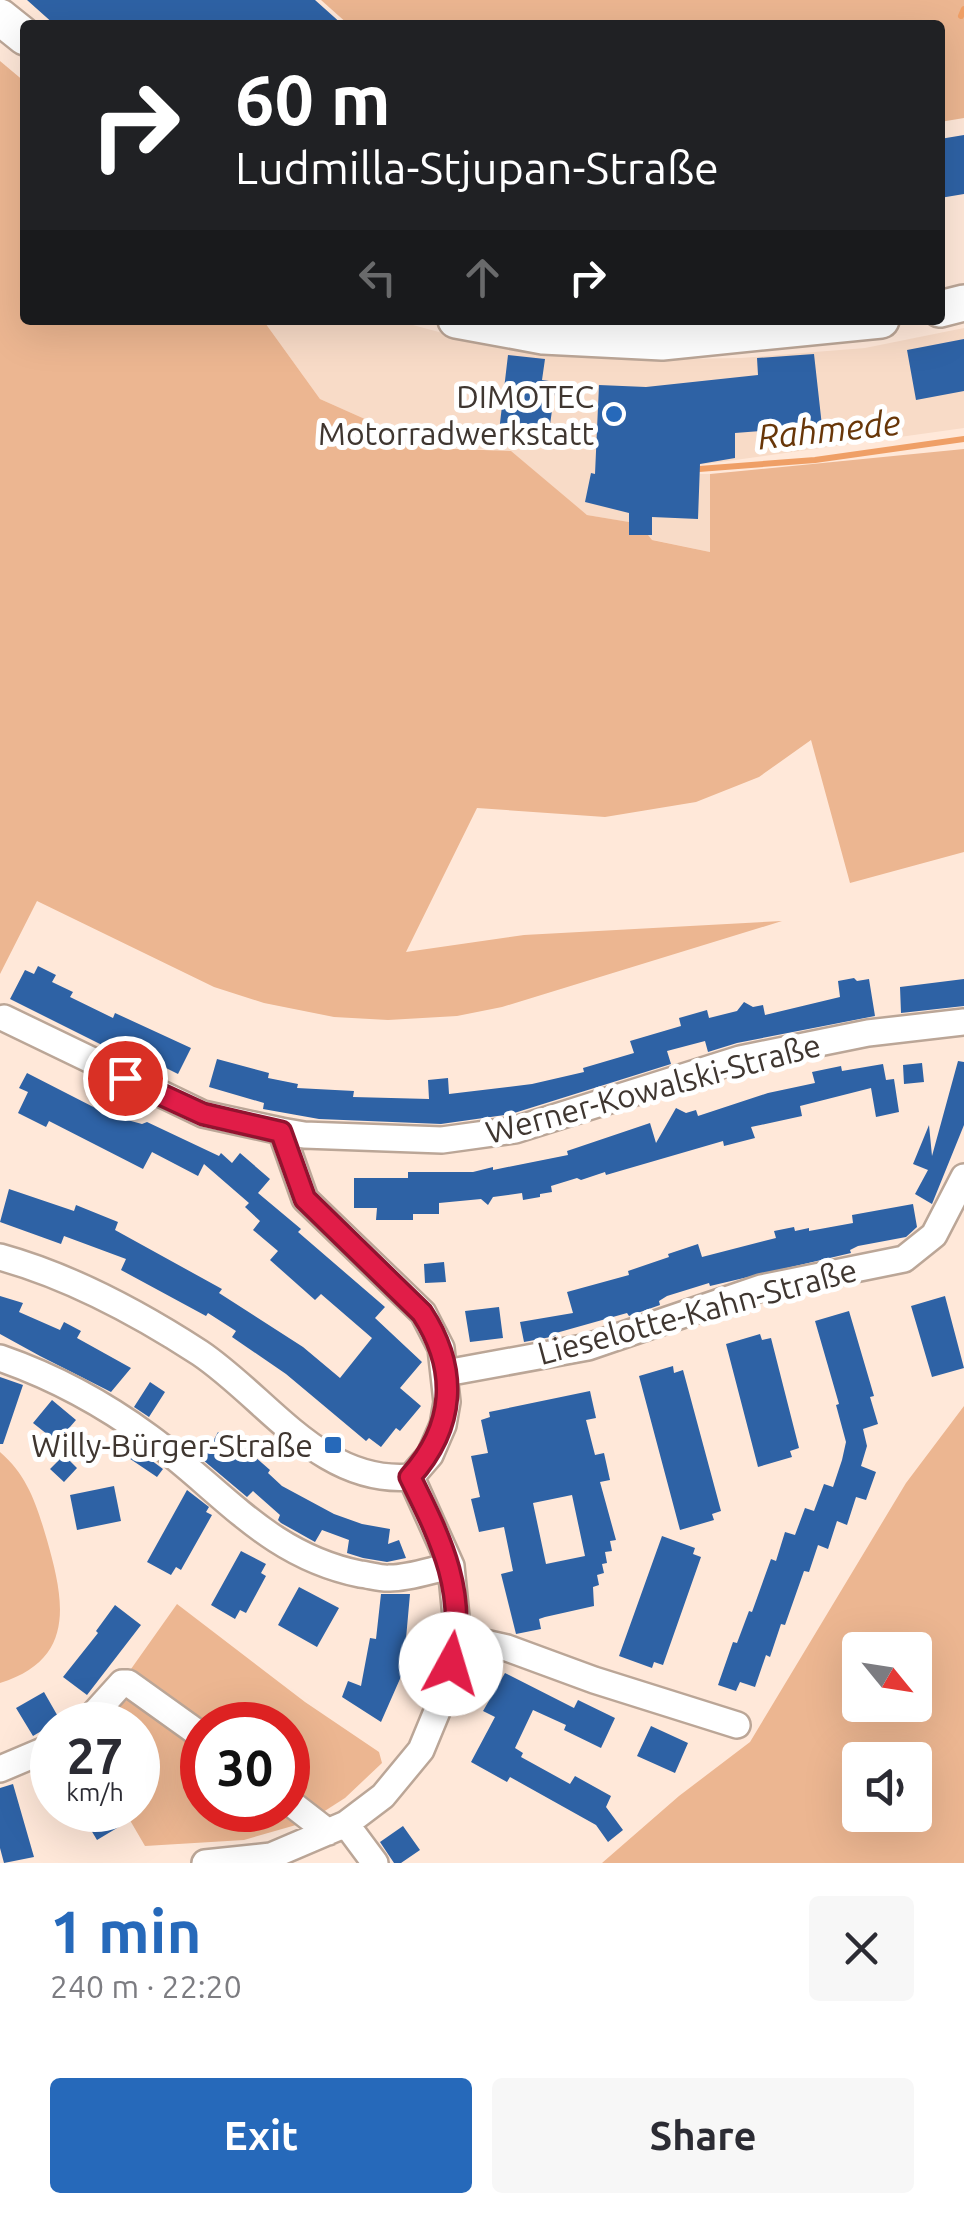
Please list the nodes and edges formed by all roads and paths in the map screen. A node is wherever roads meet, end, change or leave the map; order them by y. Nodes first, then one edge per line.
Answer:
1 (0, 17) edge
2 (20, 33) edge
3 (483, 325) edge
4 (831, 325) edge
5 (4, 1018) dead end
6 (964, 1022) edge
7 (281, 1132) junction
8 (964, 1177) edge
9 (0, 1256) edge
10 (0, 1358) edge
11 (446, 1373) junction
12 (410, 1477) junction
13 (451, 1566) junction
14 (458, 1637) junction
15 (105, 1702) edge
16 (154, 1702) edge
17 (737, 1725) dead end
18 (30, 1756) edge
19 (0, 1769) edge
20 (310, 1813) edge
21 (337, 1828) junction
22 (221, 1862) edge
23 (205, 1863) edge
24 (375, 1863) edge

1 - 2 main road
3 - 4 main road
5 - 7 street, Werner-Kowalski-Straße
6 - 7 street, Werner-Kowalski-Straße
7 - 11 street
8 - 11 street, Lieselotte-Kahn-Straße
9 - 12 street
10 - 13 street
11 - 12 street
12 - 13 street
13 - 14 street
14 - 17 street
14 - 21 street
15 - 16 street
18 - 19 street
20 - 21 street
21 - 22 street
21 - 24 street
22 - 23 street

